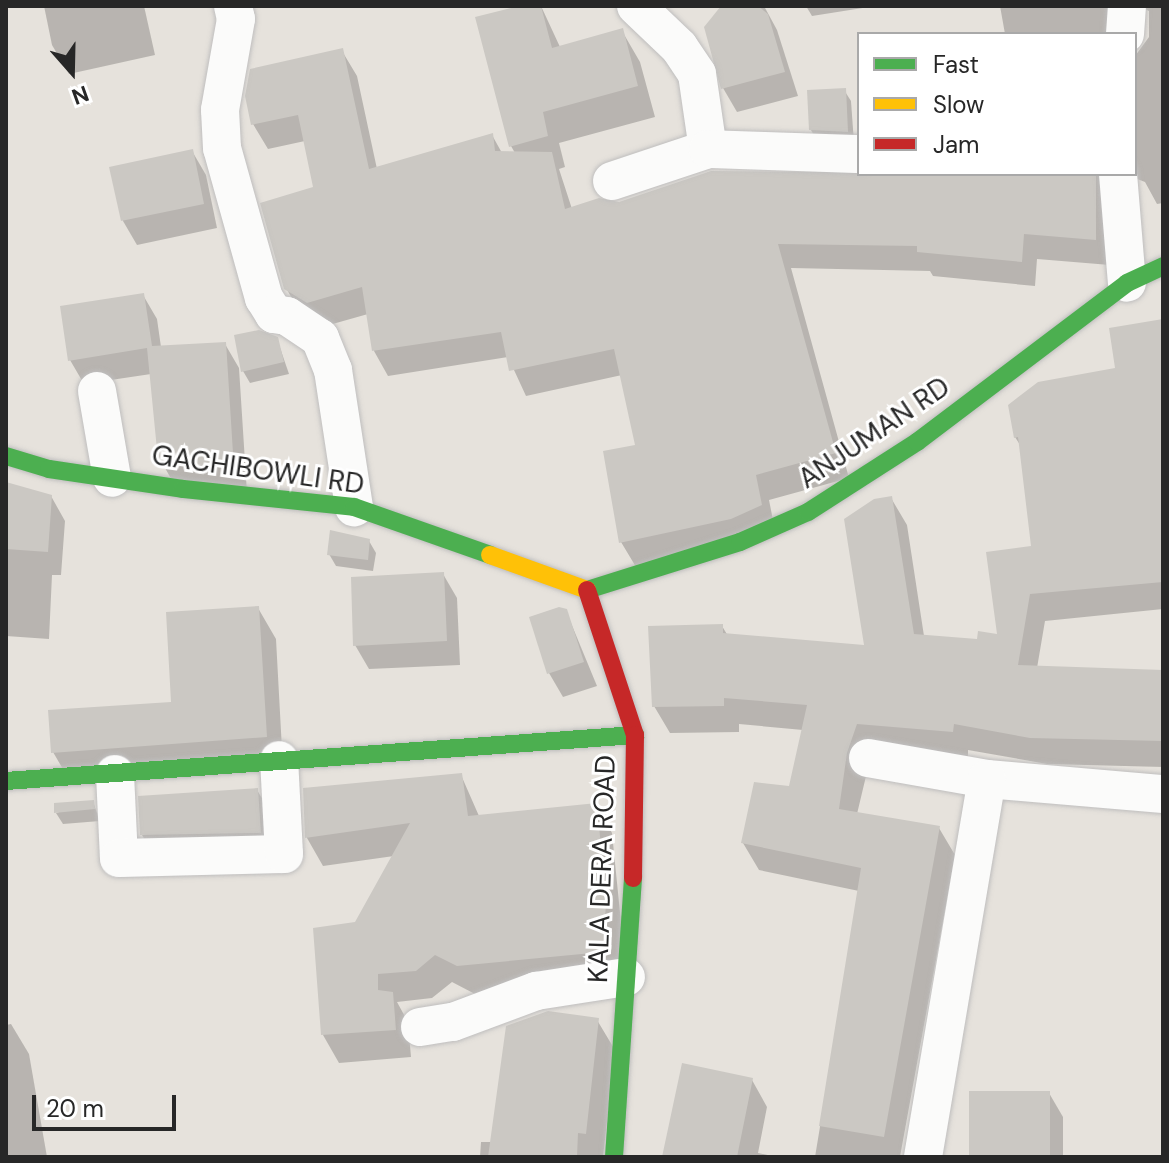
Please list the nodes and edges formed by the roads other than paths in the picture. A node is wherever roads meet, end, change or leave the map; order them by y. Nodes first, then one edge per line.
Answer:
1 (233, 6) edge
2 (636, 6) edge
3 (1127, 6) edge
4 (1125, 32) edge
5 (708, 149) junction
6 (857, 154) edge
7 (1118, 176) edge
8 (612, 181) dead end
9 (1163, 266) edge
10 (1127, 283) junction
11 (97, 391) dead end
12 (6, 456) edge
13 (112, 478) junction
14 (354, 507) junction
15 (587, 590) junction
16 (635, 735) junction
17 (868, 758) dead end
18 (279, 760) junction
19 (115, 774) junction
20 (987, 779) junction
21 (6, 781) edge
22 (1163, 794) edge
23 (626, 977) junction
24 (420, 1027) dead end
25 (614, 1157) edge
26 (923, 1157) edge

1 - 14 street
2 - 5 street
3 - 4 street
5 - 6 street
5 - 8 street
7 - 10 street
9 - 10 street, ANJUMAN RD
10 - 15 street, ANJUMAN RD
11 - 13 street
12 - 13 street, GACHIBOWLI RD
13 - 14 street, GACHIBOWLI RD
14 - 15 street, GACHIBOWLI RD
15 - 16 street, KALA DERA ROAD
16 - 18 street
16 - 23 street, KALA DERA ROAD
17 - 20 street
18 - 19 street
18 - 19 street
19 - 21 street
20 - 22 street
20 - 26 street
23 - 24 street
23 - 25 street, KALA DERA ROAD

